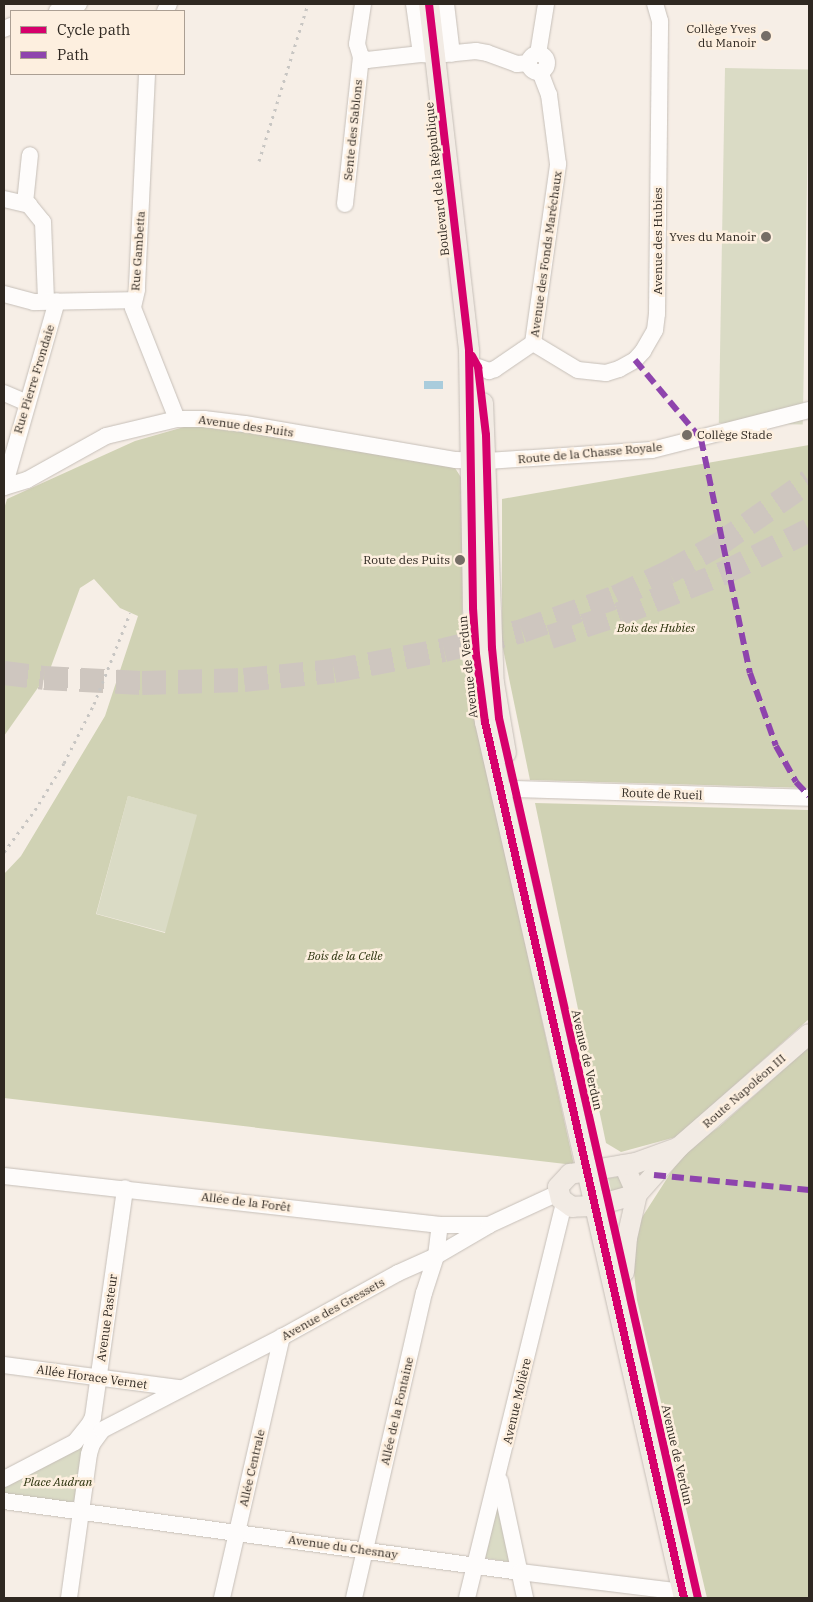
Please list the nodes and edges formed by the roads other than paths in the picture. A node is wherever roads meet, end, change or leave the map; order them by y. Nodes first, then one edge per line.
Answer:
1 (79, 4) edge
2 (363, 4) edge
3 (414, 4) edge
4 (429, 4) edge
5 (446, 4) edge
6 (546, 4) edge
7 (656, 4) edge
8 (60, 10) edge
9 (435, 52) junction
10 (361, 57) junction
11 (536, 63) junction
12 (147, 75) edge
13 (30, 156) dead end
14 (4, 199) edge
15 (25, 204) junction
16 (346, 204) dead end
17 (4, 294) edge
18 (134, 300) junction
19 (52, 301) junction
20 (534, 343) junction
21 (474, 359) junction
22 (4, 393) edge
23 (27, 403) junction
24 (809, 410) edge
25 (177, 419) junction
26 (479, 461) junction
27 (4, 487) edge
28 (514, 789) junction
29 (809, 798) edge
30 (809, 1034) edge
31 (679, 1147) junction
32 (624, 1165) junction
33 (594, 1169) junction
34 (4, 1176) edge
35 (653, 1176) junction
36 (124, 1188) junction
37 (637, 1194) junction
38 (561, 1198) junction
39 (602, 1204) junction
40 (440, 1225) junction
41 (489, 1225) junction
42 (630, 1227) junction
43 (436, 1256) junction
44 (624, 1272) junction
45 (282, 1338) junction
46 (4, 1365) edge
47 (98, 1378) junction
48 (180, 1388) junction
49 (498, 1476) junction
50 (4, 1479) edge
51 (4, 1501) edge
52 (82, 1513) junction
53 (238, 1532) junction
54 (365, 1551) junction
55 (475, 1565) junction
56 (520, 1572) junction
57 (689, 1596) edge
58 (69, 1598) edge
59 (222, 1598) edge
60 (354, 1598) edge
61 (468, 1598) edge
62 (525, 1598) edge

1 - 8 street
2 - 10 street, Sente des Sablons
3 - 9 street
4 - 9 main road, Boulevard de la République
5 - 9 street
6 - 11 street
7 - 20 street, Avenue des Hubies
9 - 10 street
9 - 11 street
9 - 21 main road, Boulevard de la République
10 - 16 street, Sente des Sablons
11 - 20 street, Avenue des Fonds Maréchaux
12 - 18 street, Rue Gambetta
13 - 15 street
14 - 15 street
15 - 19 street, Rue Pierre Frondaie
17 - 19 street
18 - 19 street
18 - 25 street, Rue Gambetta
19 - 23 street, Rue Pierre Frondaie
20 - 21 street, Avenue des Fonds Maréchaux
21 - 26 main road, Boulevard de la République
22 - 23 street
23 - 27 street, Rue Pierre Frondaie
24 - 26 street, Route de la Chasse Royale
25 - 26 street, Avenue des Puits
25 - 27 street, Avenue des Puits
26 - 28 main road, Avenue de Verdun
26 - 33 main road, Avenue de Verdun
28 - 29 street, Route de Rueil
28 - 33 main road, Avenue de Verdun
30 - 31 main road, Route Napoléon III
31 - 32 main road, Route Napoléon III
31 - 35 main road, Route Napoléon III
32 - 33 main road, Route Napoléon III
32 - 37 main road
33 - 38 main road, Route Napoléon III
33 - 39 main road, Avenue de Verdun
34 - 36 street, Allée de la Forêt
35 - 37 main road, Route Napoléon III
35 - 42 main road
36 - 40 street, Allée de la Forêt
36 - 47 street, Avenue Pasteur
37 - 39 main road
37 - 42 main road
38 - 39 main road
38 - 41 street, Avenue des Gressets
38 - 49 street, Avenue Molière
39 - 44 main road, Avenue de Verdun
39 - 57 main road, Avenue de Verdun
40 - 41 street, Allée de la Forêt
40 - 43 street, Allée de la Fontaine
41 - 43 street, Avenue des Gressets
42 - 44 main road
43 - 45 street, Avenue des Gressets
43 - 54 street, Allée de la Fontaine
44 - 57 main road, Avenue de Verdun
45 - 48 street, Avenue des Gressets
45 - 53 street, Allée Centrale
46 - 47 street, Allée Horace Vernet
47 - 48 street, Allée Horace Vernet
47 - 50 street, Avenue Pasteur
48 - 52 street, Avenue des Gressets
49 - 55 street, Avenue Molière
49 - 56 street
51 - 52 street, Avenue du Chesnay
52 - 53 street, Avenue du Chesnay
52 - 58 street
53 - 54 street, Avenue du Chesnay
53 - 59 street, Allée Centrale
54 - 55 street, Avenue du Chesnay
54 - 60 street, Allée de la Fontaine
55 - 56 street, Avenue du Chesnay
55 - 61 street, Avenue Molière
56 - 57 street, Avenue du Chesnay
56 - 62 street

